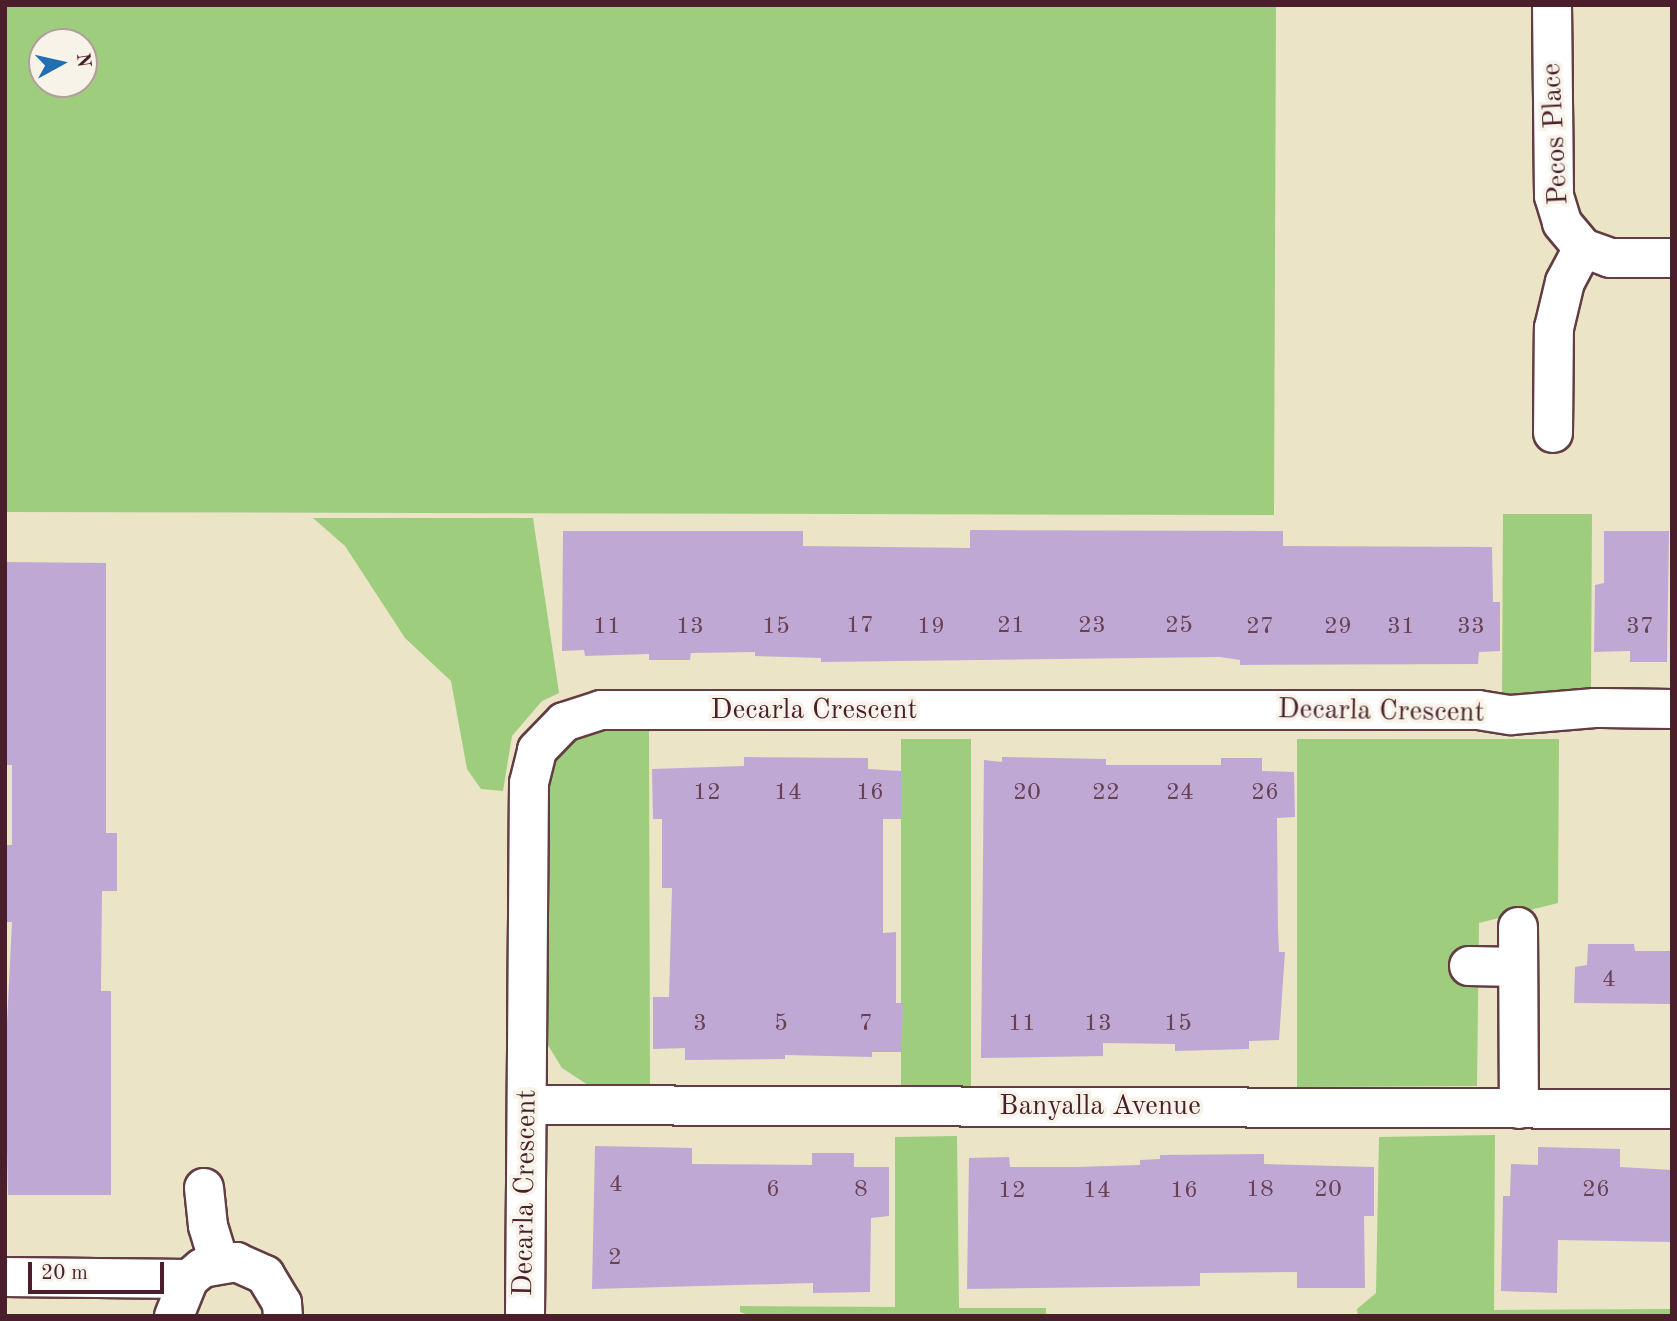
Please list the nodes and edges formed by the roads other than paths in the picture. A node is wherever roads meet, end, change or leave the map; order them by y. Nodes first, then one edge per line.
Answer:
1 (1552, 5) edge
2 (1583, 248) junction
3 (1672, 258) edge
4 (1553, 433) dead end
5 (1672, 709) edge
6 (1518, 927) dead end
7 (1469, 966) dead end
8 (1518, 967) junction
9 (527, 1105) junction
10 (1519, 1109) junction
11 (1672, 1109) edge
12 (204, 1188) dead end
13 (204, 1271) junction
14 (5, 1277) edge
15 (174, 1316) edge
16 (283, 1316) edge
17 (525, 1316) edge

1 - 2 street, Pecos Place
2 - 3 street
2 - 4 street
5 - 9 street, Decarla Crescent
6 - 8 street
7 - 8 street
8 - 10 street
9 - 10 street, Banyalla Avenue
9 - 17 street, Decarla Crescent
10 - 11 street, Banyalla Avenue
12 - 13 street
13 - 14 street
13 - 15 street
13 - 16 street

